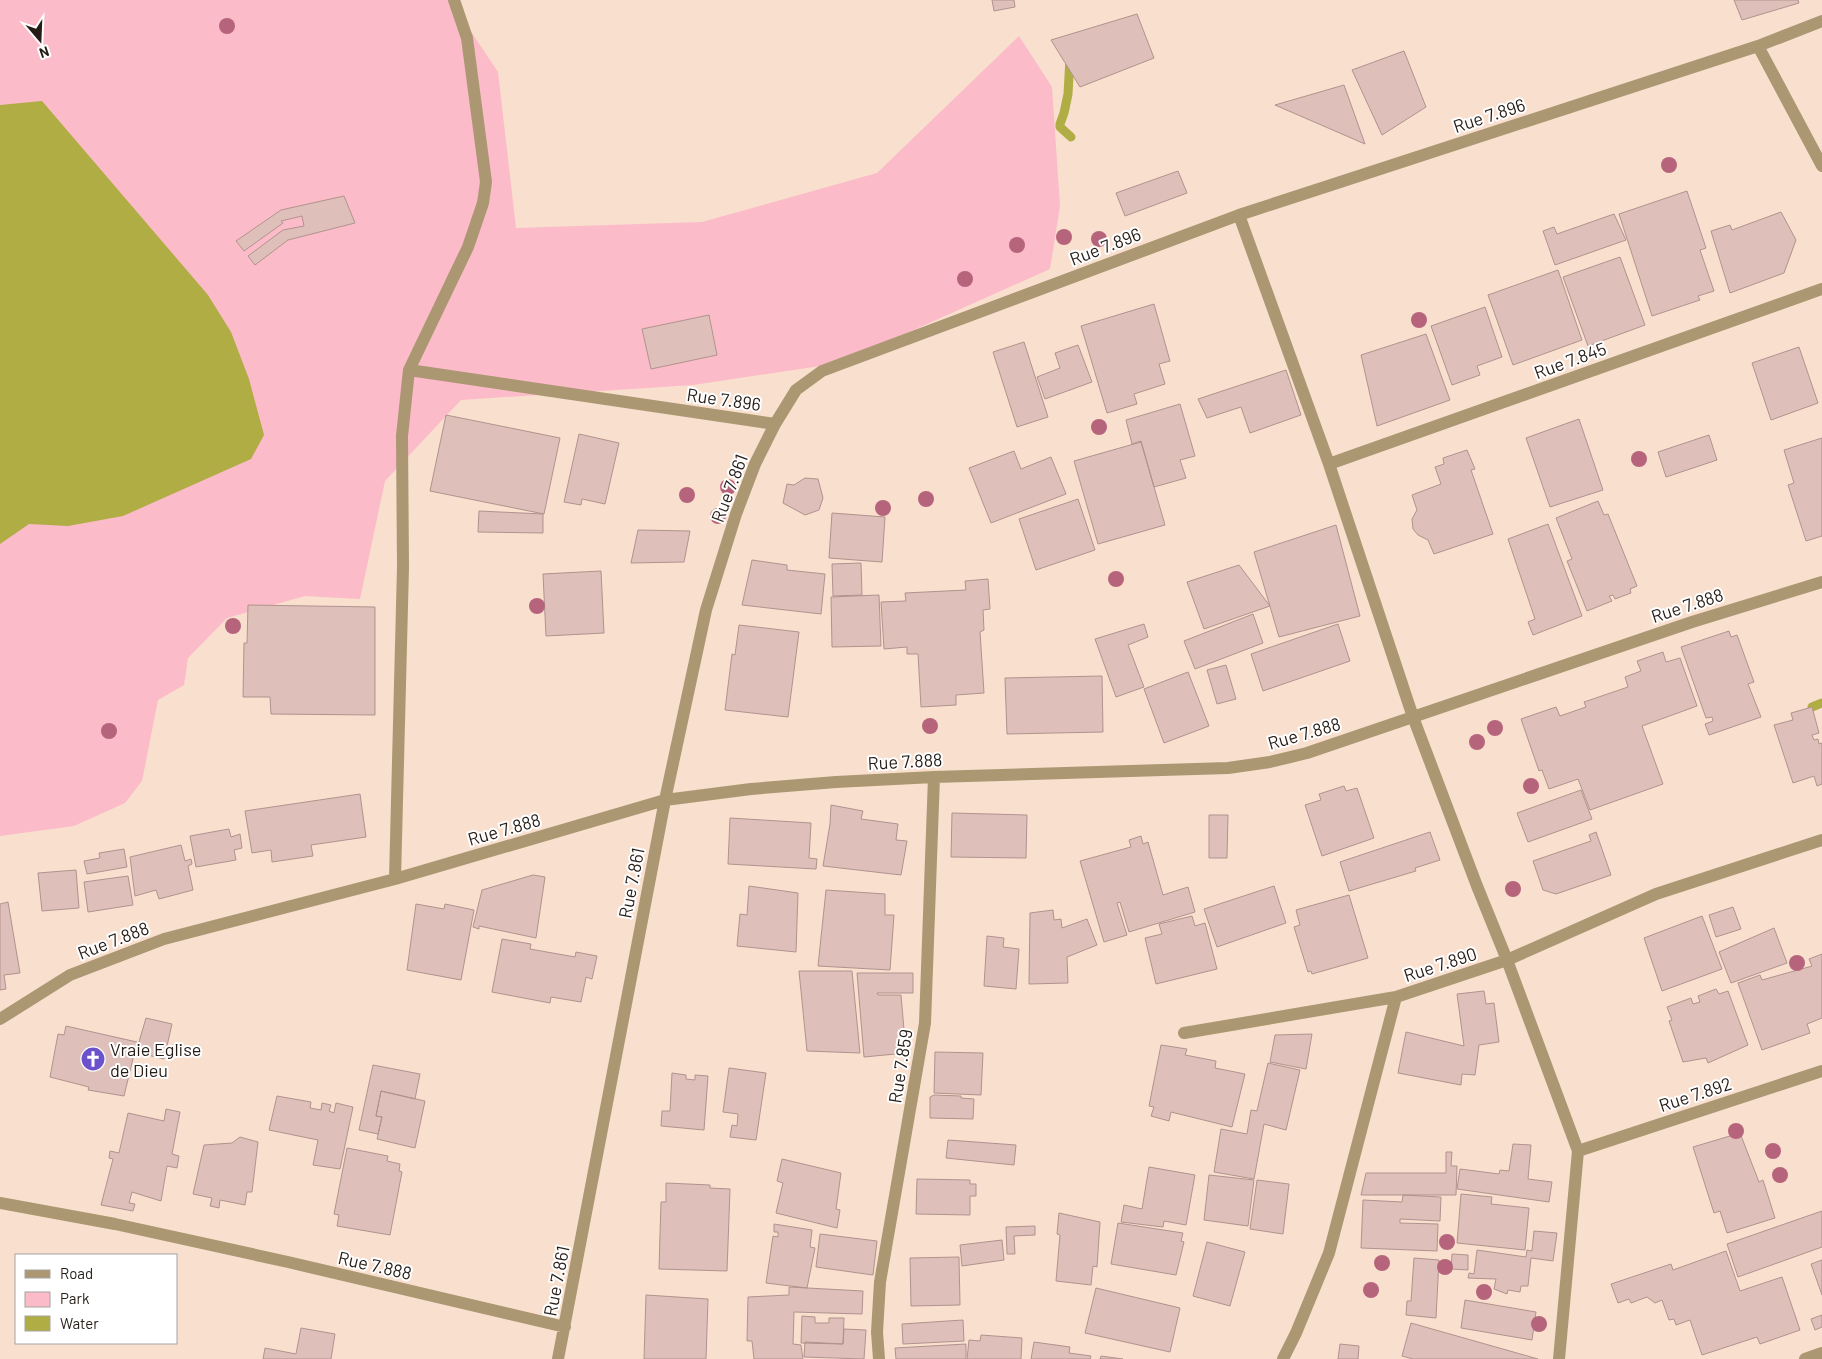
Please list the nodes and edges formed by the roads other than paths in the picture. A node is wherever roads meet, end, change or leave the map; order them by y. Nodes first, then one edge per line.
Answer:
1 (454, 0) edge
2 (1822, 21) edge
3 (1758, 46) junction
4 (1822, 166) edge
5 (1239, 215) junction
6 (1822, 289) edge
7 (409, 370) junction
8 (775, 424) junction
9 (1329, 464) junction
10 (1822, 582) edge
11 (1413, 717) junction
12 (934, 777) junction
13 (665, 800) junction
14 (1822, 840) edge
15 (395, 879) junction
16 (1507, 960) junction
17 (1396, 997) junction
18 (0, 1019) edge
19 (1184, 1033) dead end
20 (1822, 1071) edge
21 (1578, 1151) junction
22 (0, 1203) edge
23 (565, 1328) junction
24 (1822, 1353) edge
25 (558, 1359) edge
26 (879, 1359) edge
27 (1283, 1359) edge
28 (1560, 1359) edge
29 (1804, 1359) edge

1 - 7 street
2 - 3 street, Rue 7.896
3 - 4 street
3 - 5 street, Rue 7.896
5 - 8 street, Rue 7.896
5 - 9 street
6 - 9 street, Rue 7.845
7 - 8 street, Rue 7.896
7 - 15 street
8 - 13 street, Rue 7.861
9 - 11 street
10 - 11 street, Rue 7.888
11 - 12 street, Rue 7.888
11 - 16 street
12 - 13 street, Rue 7.888
12 - 26 street, Rue 7.859
13 - 15 street, Rue 7.888
13 - 23 street, Rue 7.861
14 - 16 street, Rue 7.890
15 - 18 street, Rue 7.888
16 - 17 street, Rue 7.890
16 - 21 street
17 - 19 street
17 - 27 street, Rue 7.890
20 - 21 street, Rue 7.892
21 - 28 street
22 - 23 street, Rue 7.888
23 - 25 street, Rue 7.861
24 - 29 street

